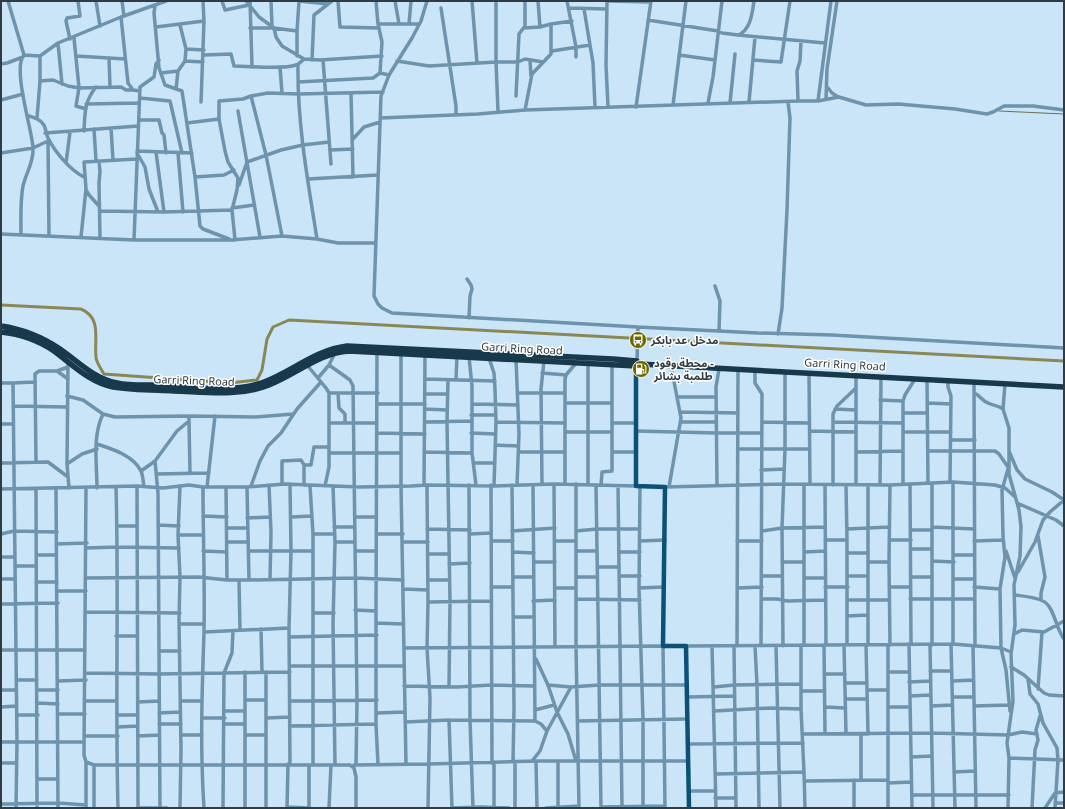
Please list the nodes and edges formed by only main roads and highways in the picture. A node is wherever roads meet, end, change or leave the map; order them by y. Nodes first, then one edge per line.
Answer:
1 (1, 326) edge
2 (1, 332) edge
3 (637, 364) junction
4 (1064, 387) edge
5 (689, 808) edge

1 - 3 highway, Garri Ring Road
2 - 3 highway, Garri Ring Road
3 - 4 highway, Garri Ring Road
3 - 5 main road

